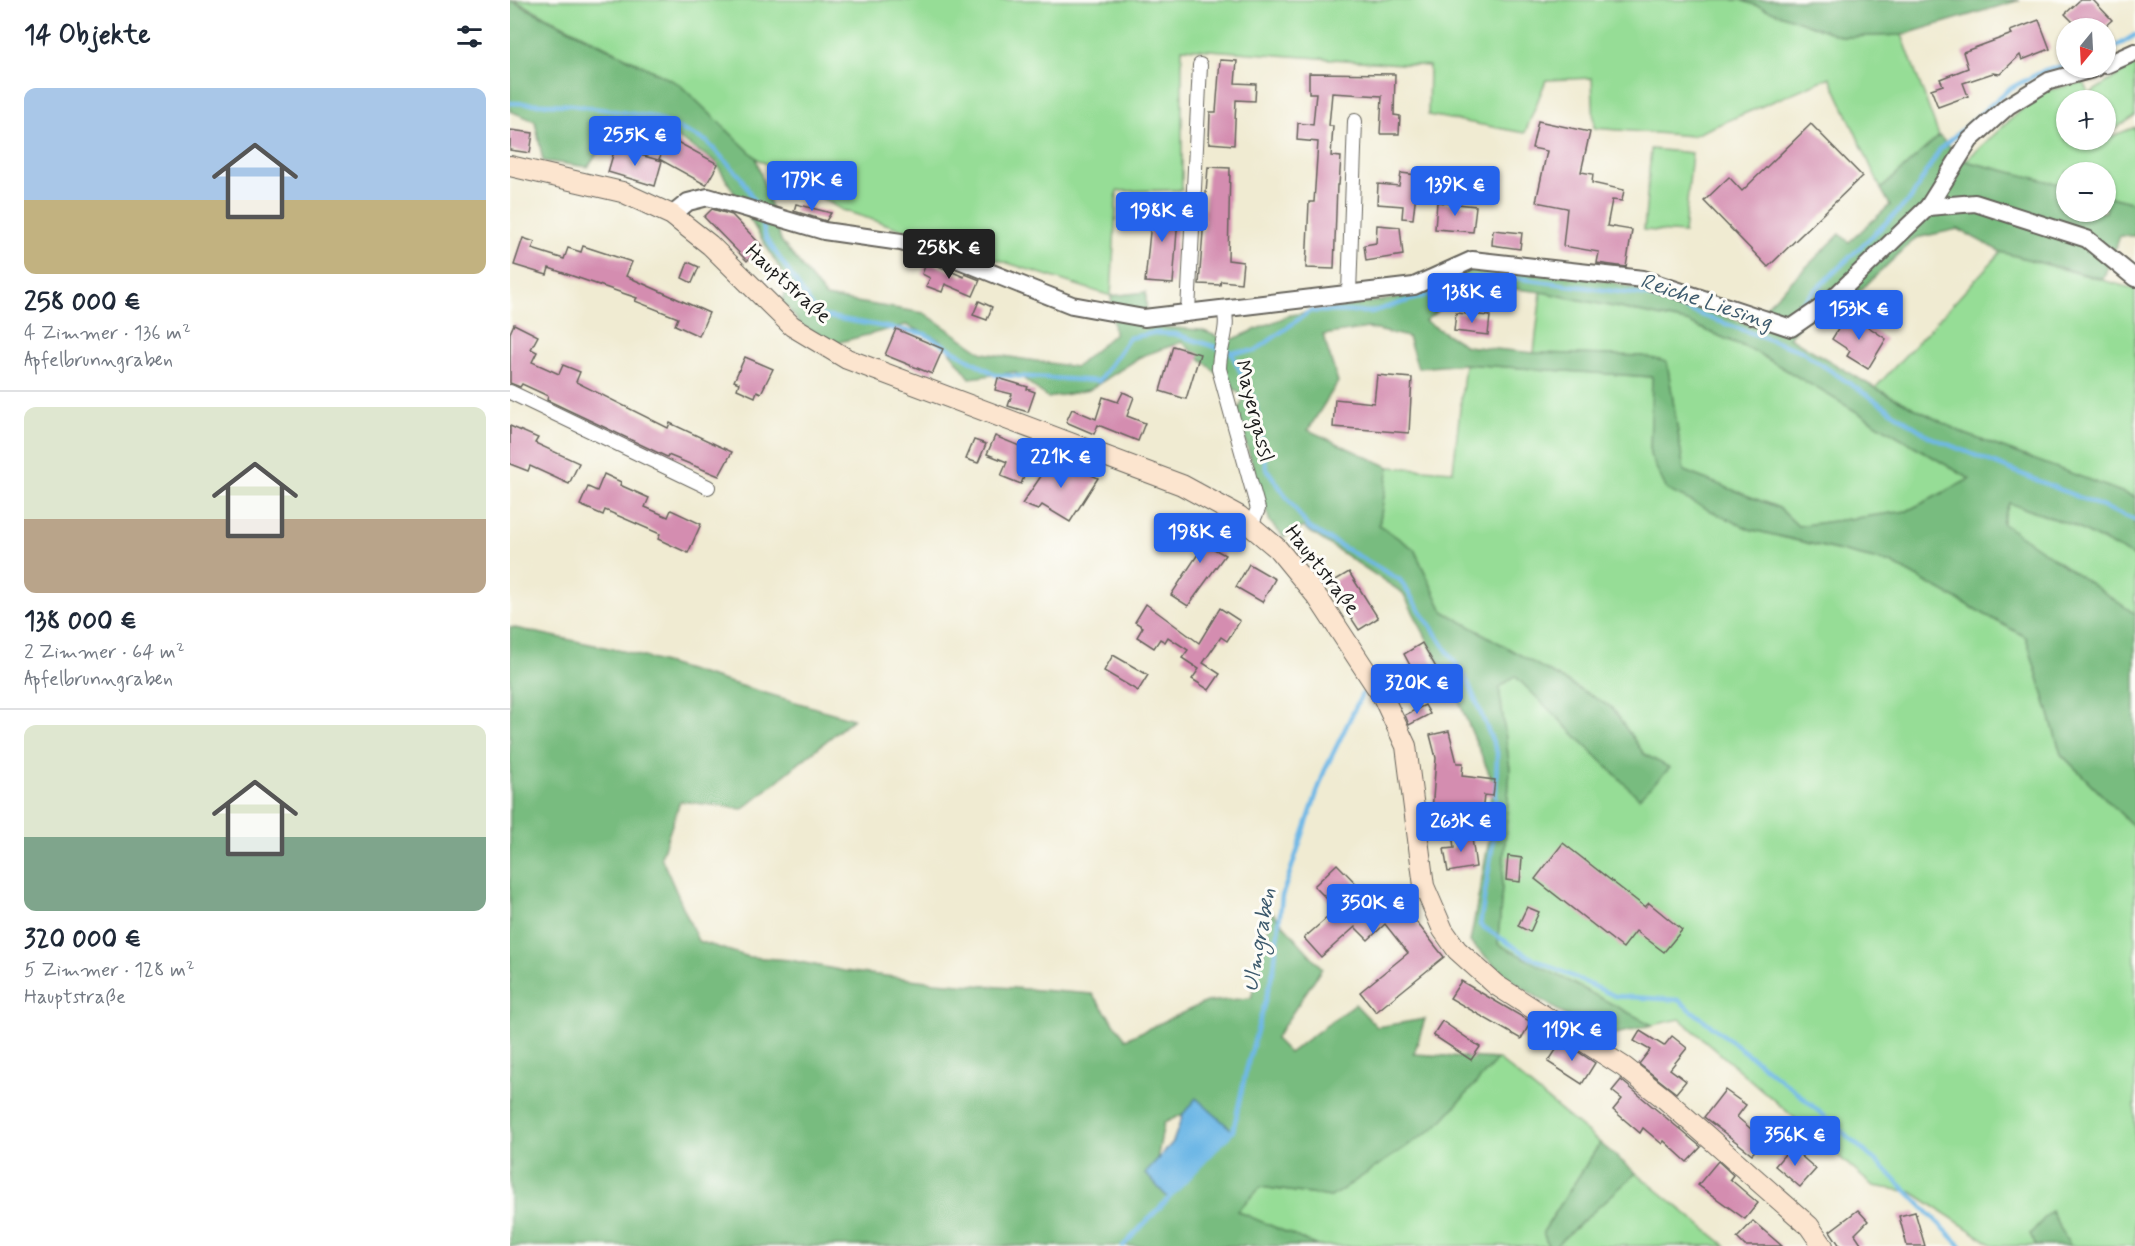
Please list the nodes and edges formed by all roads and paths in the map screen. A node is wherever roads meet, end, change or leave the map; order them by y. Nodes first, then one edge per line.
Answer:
1 (2135, 52) edge
2 (2116, 61) edge
3 (1200, 65) dead end
4 (2060, 78) edge
5 (1355, 121) dead end
6 (510, 166) edge
7 (1928, 207) junction
8 (672, 215) junction
9 (2135, 278) edge
10 (1349, 293) junction
11 (1224, 308) junction
12 (1188, 312) junction
13 (510, 393) edge
14 (708, 487) dead end
15 (1251, 525) junction
16 (1823, 1246) edge

1 - 2 street
3 - 12 street
4 - 7 street
5 - 10 street
6 - 8 main road, Hauptstraße
7 - 9 street
7 - 10 street
8 - 12 street
8 - 15 main road, Hauptstraße
10 - 11 street
11 - 12 street
11 - 15 street, Mayergassl
13 - 14 street
15 - 16 main road, Hauptstraße

